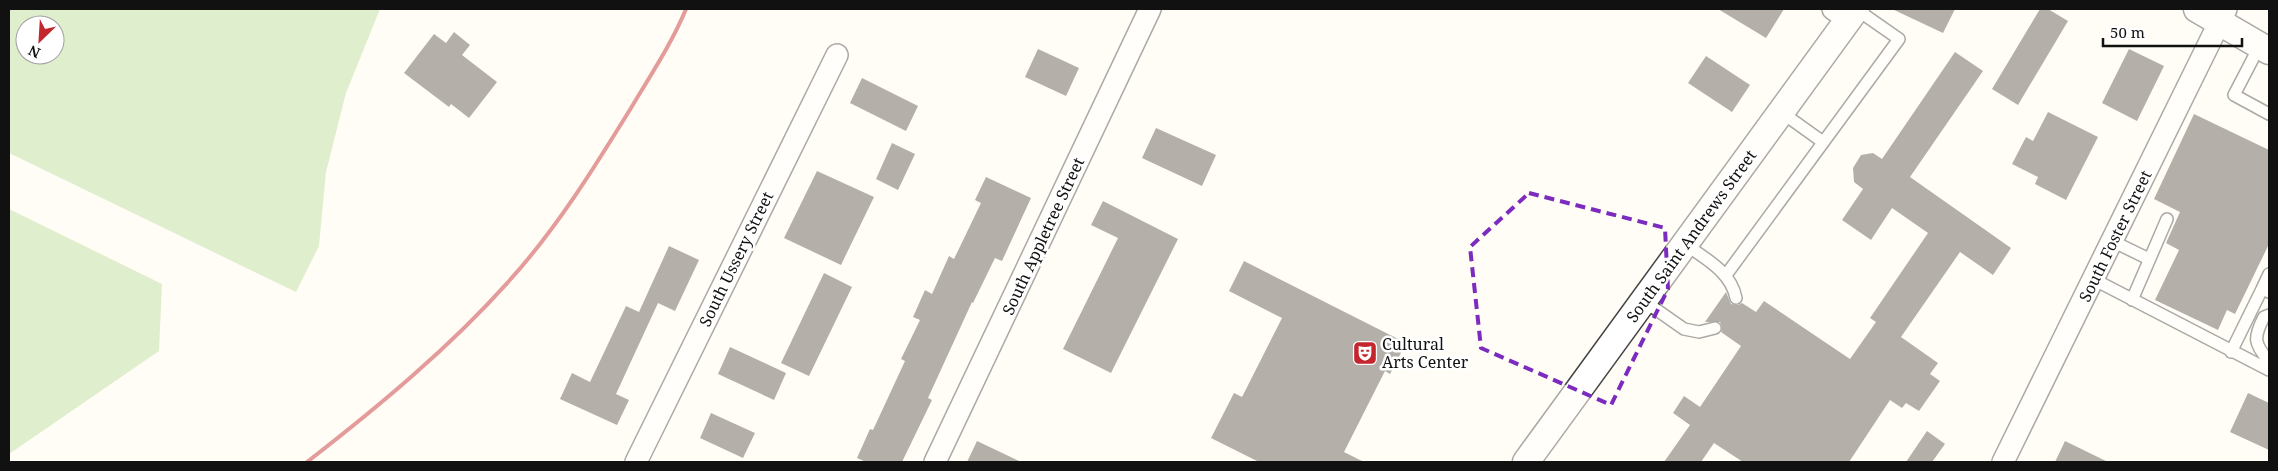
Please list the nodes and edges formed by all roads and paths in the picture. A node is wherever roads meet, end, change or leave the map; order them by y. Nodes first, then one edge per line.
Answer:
1 (1150, 9) edge
2 (2197, 9) edge
3 (1848, 11) edge
4 (2223, 15) edge
5 (2265, 48) edge
6 (837, 55) dead end
7 (1781, 112) junction
8 (2269, 114) edge
9 (1823, 142) junction
10 (2167, 219) dead end
11 (2112, 241) junction
12 (1685, 244) junction
13 (2149, 259) junction
14 (2269, 274) edge
15 (1726, 275) junction
16 (2093, 279) junction
17 (2266, 290) edge
18 (1736, 298) dead end
19 (2132, 300) junction
20 (1644, 301) junction
21 (2269, 315) edge
22 (1715, 328) dead end
23 (2231, 352) junction
24 (2269, 361) edge
25 (2269, 370) edge
26 (636, 462) edge
27 (935, 462) edge
28 (1526, 462) edge
29 (2003, 462) edge

1 - 27 street, South Appletree Street
2 - 4 street
3 - 7 street, South Saint Andrews Street
3 - 9 lane
4 - 5 street
4 - 11 street, South Foster Street
5 - 8 lane
6 - 26 street, South Ussery Street
7 - 9 lane
7 - 12 street, South Saint Andrews Street
9 - 15 lane
10 - 13 lane
11 - 13 lane
11 - 16 street, South Foster Street
12 - 15 lane
12 - 20 street, South Saint Andrews Street
13 - 19 lane
14 - 17 lane
15 - 18 lane
16 - 19 lane
16 - 29 street, South Foster Street
17 - 23 lane
19 - 23 lane
20 - 22 lane
20 - 28 street, South Saint Andrews Street
21 - 24 lane
23 - 25 lane

